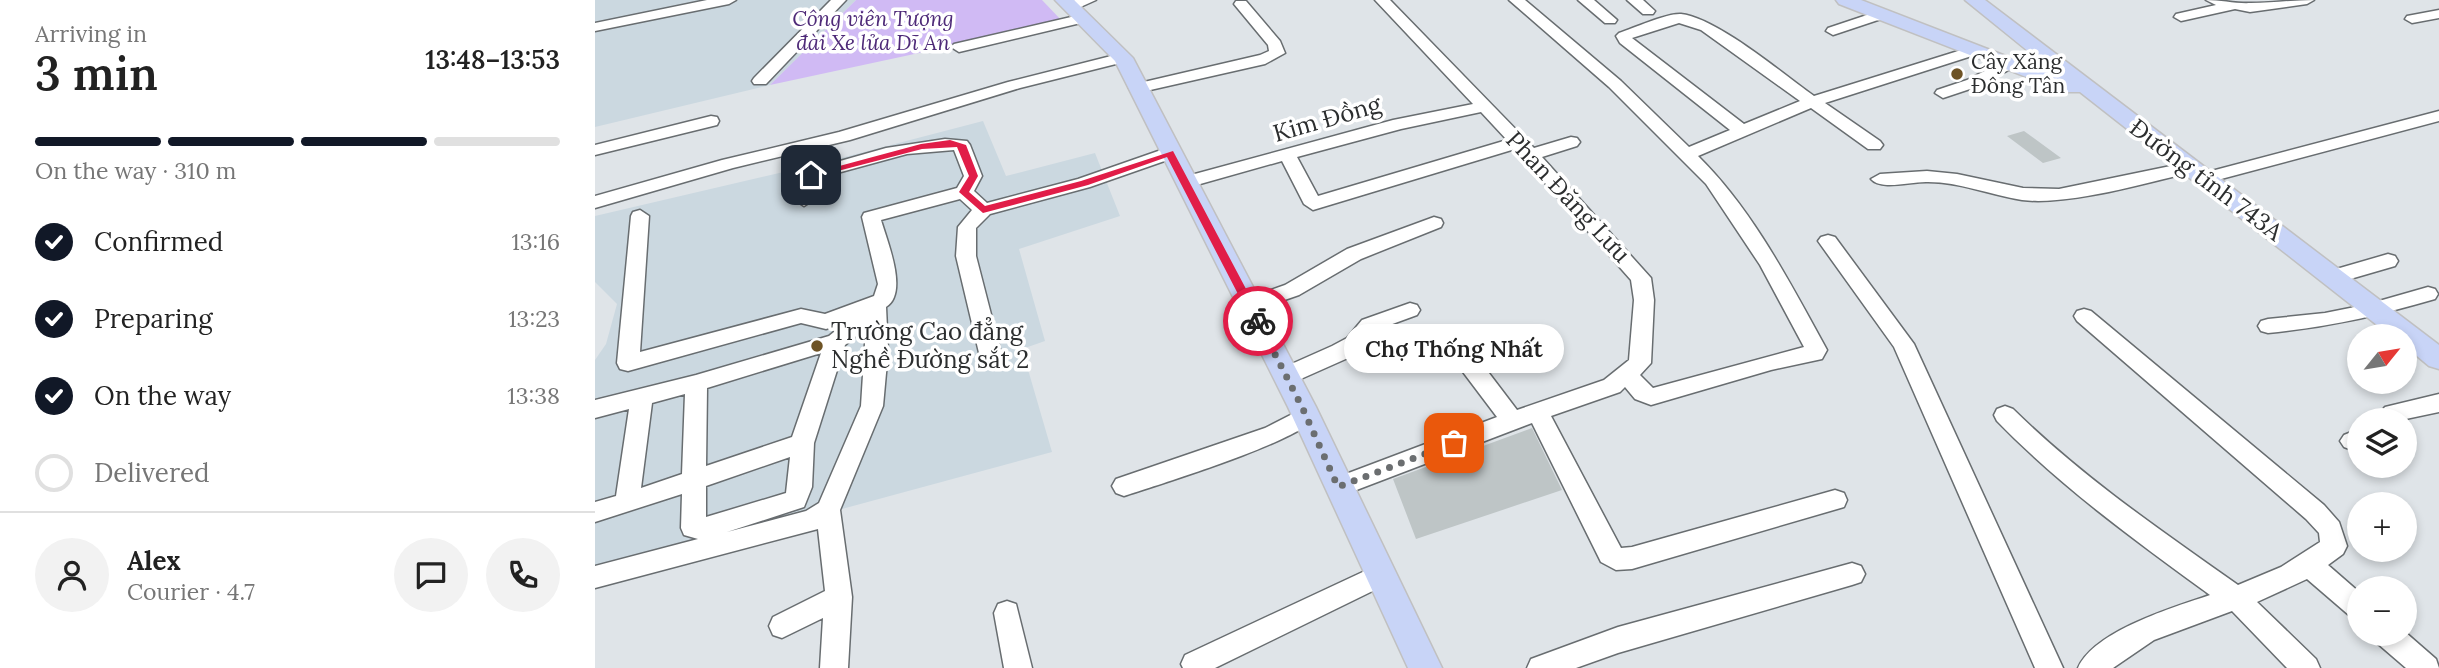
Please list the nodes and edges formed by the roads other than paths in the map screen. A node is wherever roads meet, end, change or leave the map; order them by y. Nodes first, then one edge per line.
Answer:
1 (729, 0) edge
2 (839, 0) edge
3 (1382, 0) edge
4 (1516, 0) edge
5 (1585, 0) edge
6 (1634, 0) edge
7 (1845, 0) edge
8 (1974, 0) edge
9 (2213, 0) edge
10 (2307, 0) edge
11 (1241, 4) dead end
12 (1077, 6) edge
13 (2230, 6) junction
14 (1876, 7) edge
15 (1648, 11) dead end
16 (2439, 14) edge
17 (2181, 17) dead end
18 (2412, 19) dead end
19 (1610, 20) dead end
20 (595, 27) edge
21 (1833, 31) dead end
22 (959, 47) dead end
23 (1976, 50) junction
24 (1123, 58) junction
25 (2022, 59) junction
26 (760, 81) dead end
27 (1137, 88) junction
28 (1943, 93) dead end
29 (2101, 99) junction
30 (1811, 102) junction
31 (1482, 107) junction
32 (2439, 116) edge
33 (711, 121) dead end
34 (1740, 130) junction
35 (1571, 142) dead end
36 (1874, 145) dead end
37 (1525, 148) junction
38 (595, 150) edge
39 (1693, 152) dead end
40 (1170, 153) junction
41 (1288, 156) junction
42 (2198, 172) junction
43 (1880, 179) dead end
44 (1186, 183) junction
45 (964, 192) junction
46 (804, 200) dead end
47 (595, 202) edge
48 (983, 210) junction
49 (640, 216) dead end
50 (1433, 223) dead end
51 (1828, 241) dead end
52 (2388, 261) dead end
53 (2333, 277) junction
54 (2428, 294) dead end
55 (1249, 305) junction
56 (870, 307) junction
57 (2374, 309) junction
58 (1411, 310) dead end
59 (2084, 316) dead end
60 (2268, 326) dead end
61 (836, 341) junction
62 (2435, 352) edge
63 (991, 356) dead end
64 (1468, 362) dead end
65 (1626, 374) junction
66 (1286, 376) junction
67 (696, 383) junction
68 (642, 395) junction
69 (2439, 403) edge
70 (2416, 408) edge
71 (595, 409) edge
72 (1539, 414) junction
73 (2005, 415) dead end
74 (1306, 416) junction
75 (1512, 421) junction
76 (802, 443) junction
77 (694, 481) junction
78 (1124, 486) dead end
79 (1338, 487) junction
80 (1835, 500) dead end
81 (627, 503) junction
82 (595, 512) edge
83 (829, 516) junction
84 (2311, 566) junction
85 (1382, 574) junction
86 (1852, 574) dead end
87 (595, 578) edge
88 (595, 587) edge
89 (839, 597) junction
90 (2347, 598) edge
91 (2238, 600) junction
92 (1007, 613) dead end
93 (782, 626) dead end
94 (2401, 646) edge
95 (1195, 664) dead end
96 (834, 668) edge
97 (1017, 668) edge
98 (1425, 668) edge
99 (1541, 668) edge
100 (2049, 668) edge
101 (2091, 668) edge
102 (2306, 668) edge
103 (2426, 668) edge

1 - 20 street
2 - 26 street
3 - 31 street, Phan Đăng Lưu
4 - 65 street
5 - 19 street
6 - 15 street
7 - 14 main road
8 - 25 main road, Đường tỉnh 743A
9 - 13 street
10 - 13 street
11 - 27 street
12 - 22 street
12 - 24 main road
13 - 17 street
14 - 21 street
14 - 23 main road
14 - 25 main road
16 - 18 street
23 - 25 main road
23 - 30 street
24 - 27 main road
24 - 47 street
25 - 28 street
25 - 29 main road
25 - 29 main road, Đường tỉnh 743A
27 - 40 main road
29 - 42 main road, Đường tỉnh 743A
30 - 34 street
30 - 34 street
30 - 36 street
31 - 37 street, Phan Đăng Lưu
31 - 41 street, Kim Đồng
32 - 42 street
33 - 38 street
34 - 39 street
35 - 37 street
37 - 41 street
37 - 65 street, Phan Đăng Lưu
40 - 44 main road
40 - 48 street
41 - 44 street, Kim Đồng
42 - 43 street
42 - 53 main road, Đường tỉnh 743A
44 - 55 main road
45 - 46 street
45 - 48 street
45 - 56 street
48 - 63 street
49 - 56 street
50 - 55 street
51 - 100 street
52 - 53 street
53 - 57 main road, Đường tỉnh 743A
54 - 57 street
55 - 66 main road
56 - 61 street
56 - 83 street
57 - 60 street
57 - 62 main road, Đường tỉnh 743A
58 - 66 street
59 - 84 street
61 - 67 street
61 - 76 street
64 - 75 street
65 - 72 street
66 - 74 main road
67 - 68 street
67 - 77 street
68 - 71 street
68 - 81 street
69 - 70 street
72 - 75 street
72 - 80 street
73 - 91 street
74 - 78 street
74 - 79 main road
75 - 79 street
76 - 77 street
76 - 77 street
77 - 81 street
79 - 85 main road
81 - 82 street
83 - 87 street
83 - 88 street
83 - 89 street
84 - 90 street
84 - 91 street
85 - 95 street
85 - 98 main road
86 - 99 street
89 - 93 street
89 - 96 street
91 - 101 street
91 - 102 street
92 - 97 street
94 - 103 street

